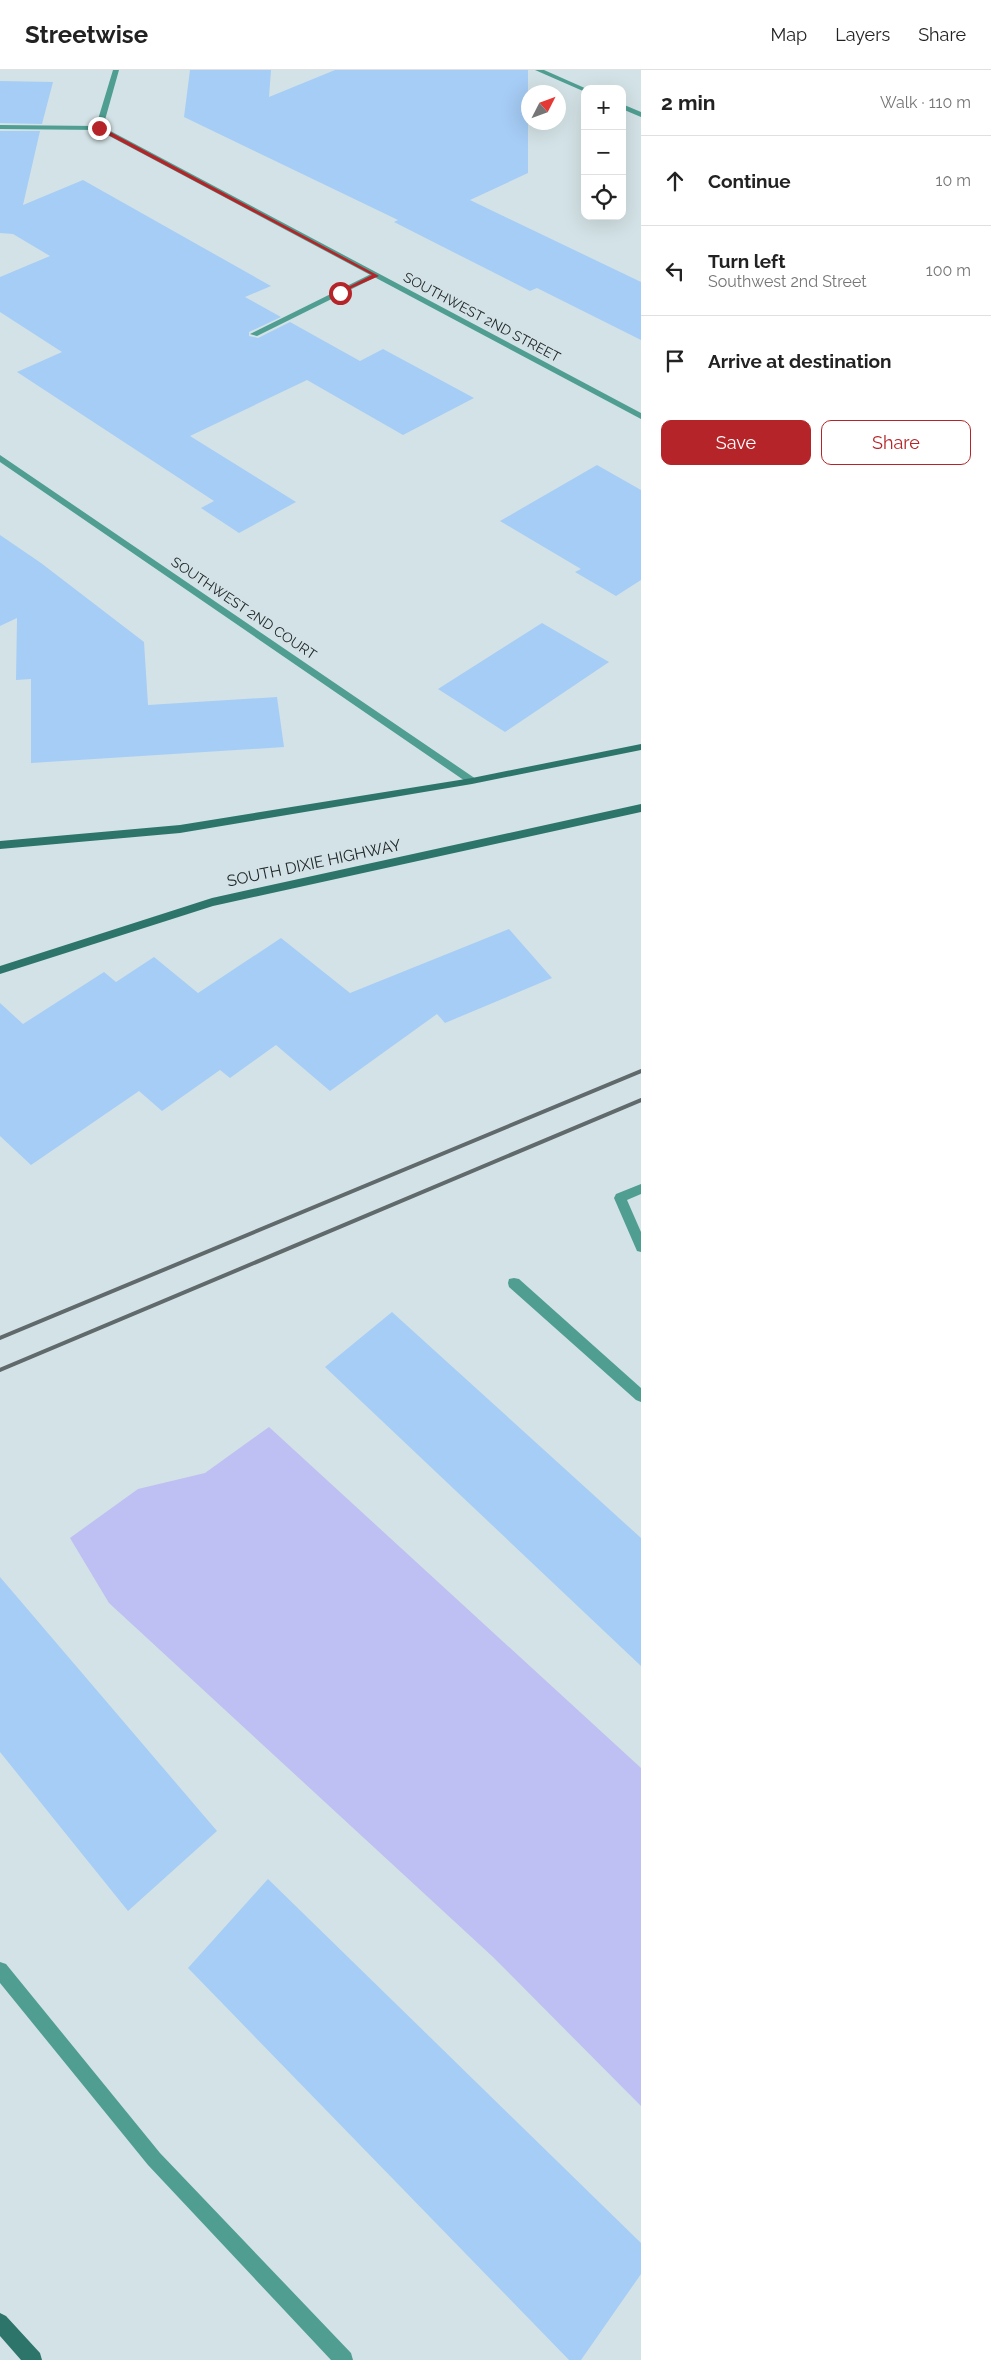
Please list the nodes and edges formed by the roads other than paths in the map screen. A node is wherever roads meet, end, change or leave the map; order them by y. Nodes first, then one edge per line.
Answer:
1 (116, 70) edge
2 (538, 70) edge
3 (581, 88) edge
4 (626, 108) edge
5 (641, 114) edge
6 (0, 128) edge
7 (99, 128) junction
8 (376, 276) junction
9 (254, 334) dead end
10 (641, 416) edge
11 (0, 458) edge
12 (641, 747) edge
13 (472, 781) junction
14 (641, 808) edge
15 (0, 846) edge
16 (0, 970) edge
17 (641, 1189) edge
18 (641, 1247) edge
19 (514, 1284) dead end
20 (641, 1396) edge
21 (0, 1970) edge
22 (0, 2322) edge
23 (33, 2360) edge
24 (344, 2360) edge

1 - 7 street
2 - 3 street
4 - 5 street
6 - 7 street
7 - 8 street, SOUTHWEST 2ND STREET
8 - 9 street
8 - 10 street, SOUTHWEST 2ND STREET
11 - 13 street, SOUTHWEST 2ND COURT
12 - 13 main road
13 - 15 main road
14 - 16 main road, SOUTH DIXIE HIGHWAY
17 - 18 street
19 - 20 street
21 - 24 street
22 - 23 main road

